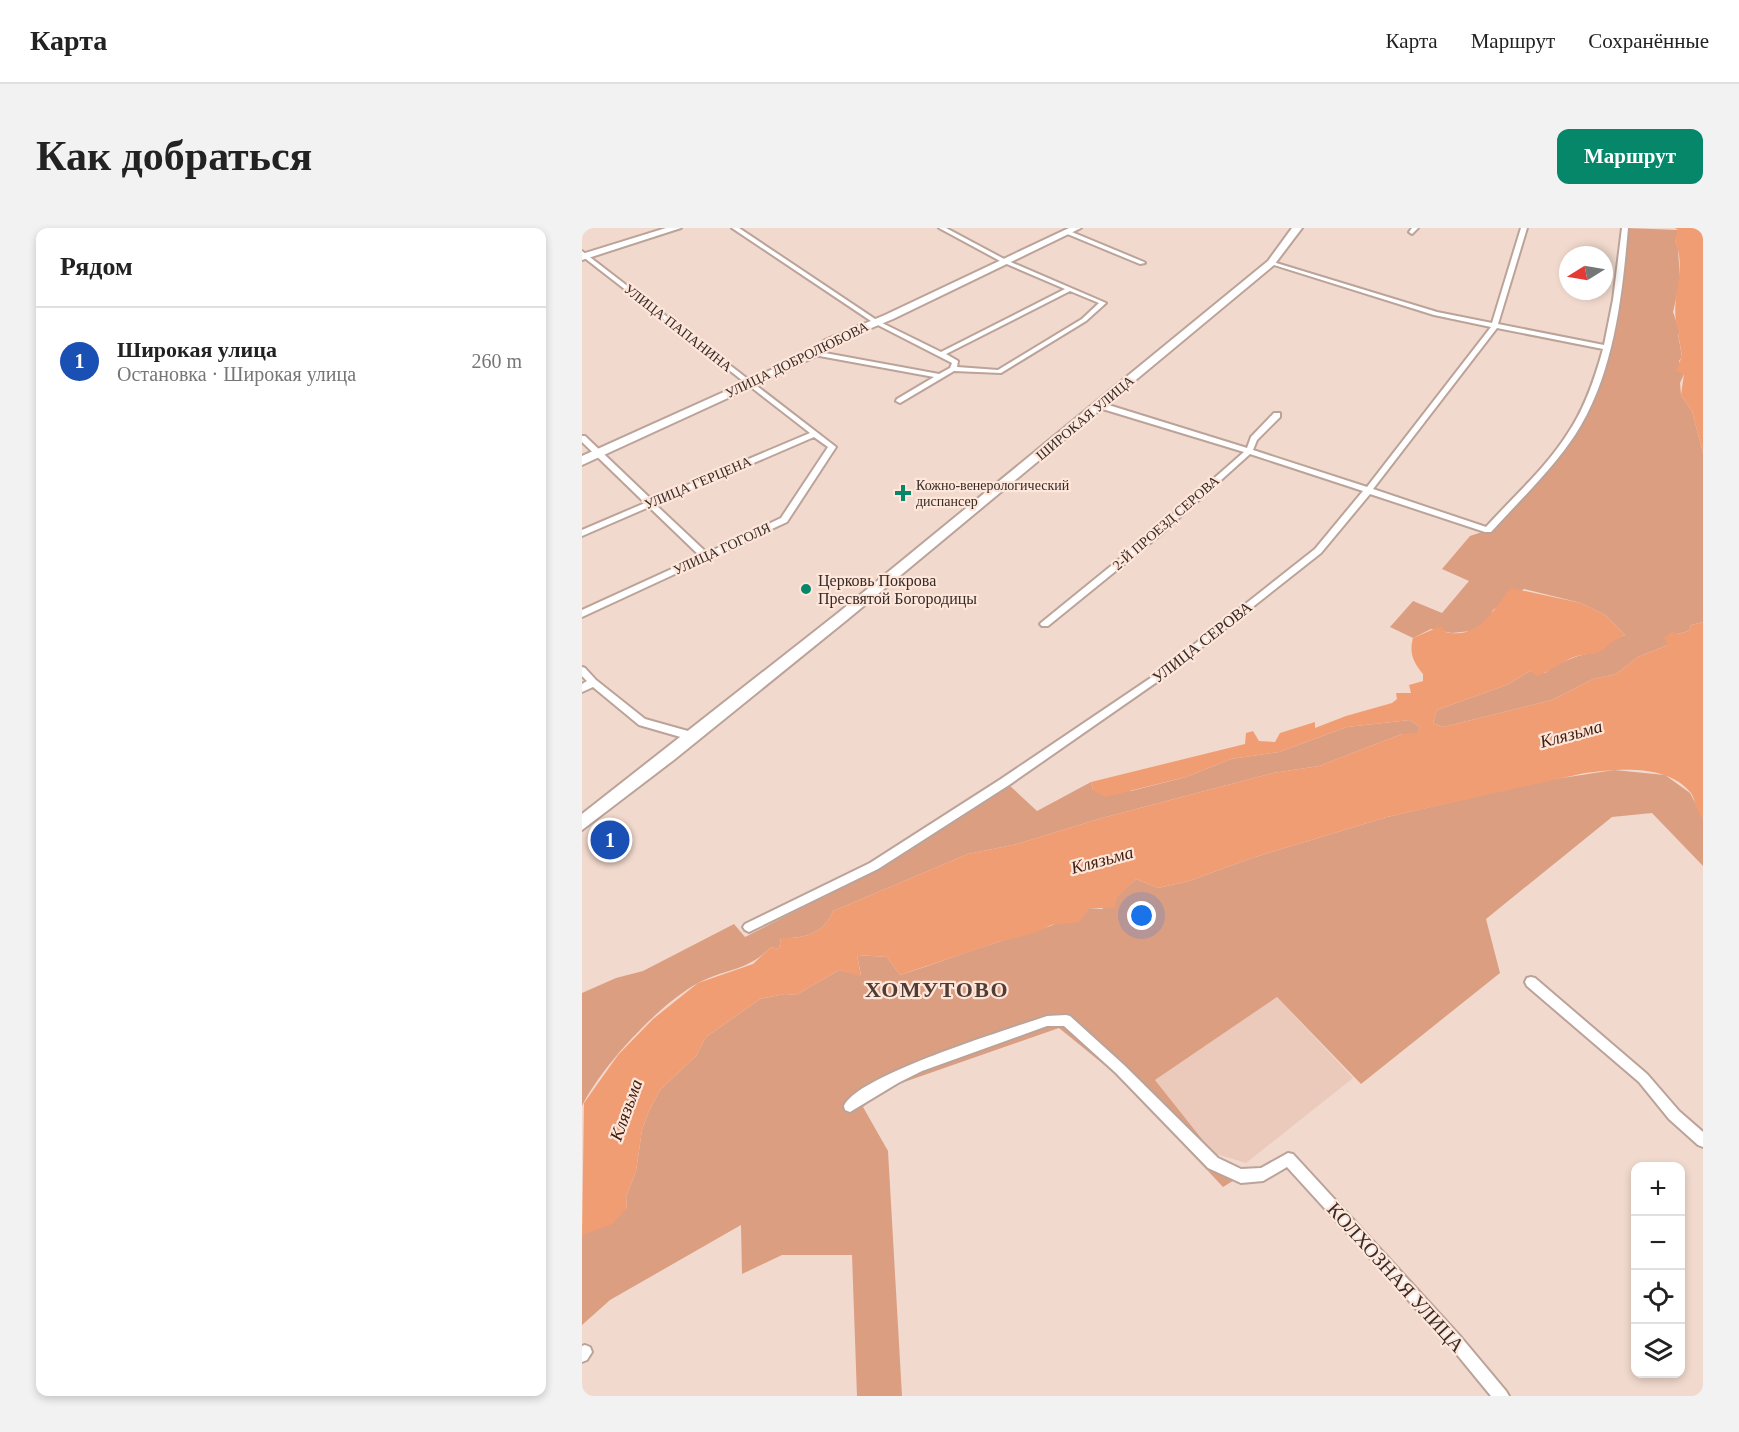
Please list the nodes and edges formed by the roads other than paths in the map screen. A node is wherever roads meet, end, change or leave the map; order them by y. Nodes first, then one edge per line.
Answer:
1 (676, 228) edge
2 (735, 228) edge
3 (942, 228) edge
4 (1297, 228) edge
5 (1524, 228) edge
6 (1624, 228) edge
7 (1072, 230) edge
8 (584, 255) edge
9 (1004, 261) junction
10 (1142, 263) dead end
11 (1271, 263) junction
12 (1070, 289) junction
13 (876, 322) junction
14 (1494, 327) junction
15 (1605, 347) junction
16 (814, 353) junction
17 (943, 353) junction
18 (955, 365) junction
19 (938, 376) junction
20 (750, 384) junction
21 (900, 401) dead end
22 (1100, 405) junction
23 (1277, 415) dead end
24 (815, 434) junction
25 (582, 438) edge
26 (832, 447) joint
27 (1249, 451) junction
28 (598, 454) junction
29 (582, 460) edge
30 (1367, 492) junction
31 (651, 504) junction
32 (582, 533) edge
33 (705, 557) junction
34 (582, 614) edge
35 (1045, 624) dead end
36 (582, 670) edge
37 (592, 682) junction
38 (582, 689) edge
39 (691, 736) junction
40 (582, 823) edge
41 (749, 927) dead end
42 (1531, 982) dead end
43 (850, 1106) dead end
44 (1703, 1141) edge
45 (1501, 1396) edge

1 - 8 street
2 - 13 street
3 - 9 street
4 - 11 street, ШИРОКАЯ УЛИЦА
5 - 14 street, УЛИЦА СЕРОВА
6 - 15 street
7 - 9 street, УЛИЦА ДОБРОЛЮБОВА
7 - 10 street
8 - 20 street, УЛИЦА ПАПАНИНА
9 - 12 street
9 - 13 street, УЛИЦА ДОБРОЛЮБОВА
11 - 14 street
11 - 22 street, ШИРОКАЯ УЛИЦА
12 - 17 street
12 - 18 street
13 - 16 street, УЛИЦА ДОБРОЛЮБОВА
13 - 17 street
14 - 15 street
14 - 30 street, УЛИЦА СЕРОВА
15 - 30 street
16 - 19 street
16 - 20 street, УЛИЦА ДОБРОЛЮБОВА
17 - 18 street
18 - 19 street
19 - 21 street
20 - 24 street, УЛИЦА ПАПАНИНА
20 - 28 street, УЛИЦА ДОБРОЛЮБОВА
22 - 27 street
22 - 39 street, ШИРОКАЯ УЛИЦА
23 - 27 street, 2-Й ПРОЕЗД СЕРОВА
24 - 26 street, УЛИЦА ПАПАНИНА
24 - 31 street, УЛИЦА ГЕРЦЕНА
25 - 28 street
26 - 33 street, УЛИЦА ГОГОЛЯ
27 - 30 street
27 - 35 street, 2-Й ПРОЕЗД СЕРОВА
28 - 29 street, УЛИЦА ДОБРОЛЮБОВА
28 - 31 street
30 - 41 street, УЛИЦА СЕРОВА
31 - 32 street, УЛИЦА ГЕРЦЕНА
31 - 33 street
33 - 34 street, УЛИЦА ГОГОЛЯ
36 - 37 street
37 - 38 street
37 - 39 street
39 - 40 street, ШИРОКАЯ УЛИЦА
42 - 44 street
43 - 45 street, КОЛХОЗНАЯ УЛИЦА

